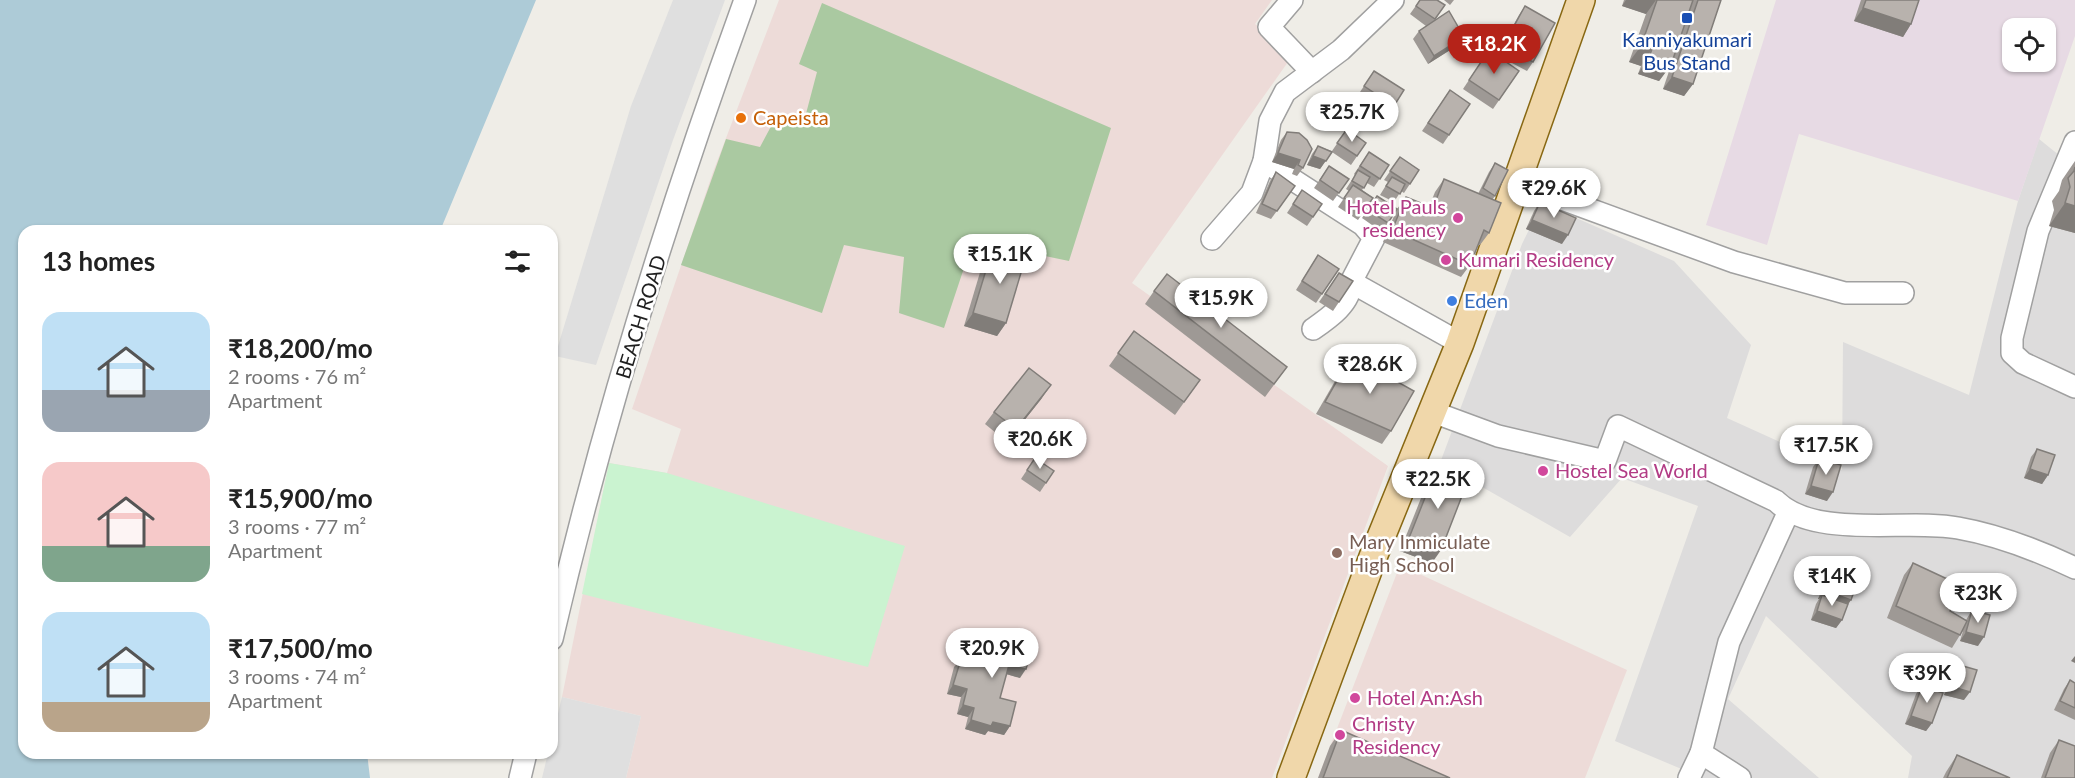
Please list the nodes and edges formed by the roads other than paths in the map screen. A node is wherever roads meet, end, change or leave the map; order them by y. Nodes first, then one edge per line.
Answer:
1 (746, 0) edge
2 (1292, 0) edge
3 (1393, 0) edge
4 (1581, 0) edge
5 (1312, 72) junction
6 (2075, 142) edge
7 (1264, 161) junction
8 (1518, 183) junction
9 (1212, 239) dead end
10 (1351, 282) junction
11 (1903, 293) dead end
12 (1313, 329) dead end
13 (1460, 343) junction
14 (2075, 387) edge
15 (1433, 412) junction
16 (1788, 513) junction
17 (2075, 568) edge
18 (558, 613) edge
19 (1701, 753) junction
20 (525, 759) edge
21 (520, 778) edge
22 (1292, 778) edge
23 (1689, 778) edge
24 (1740, 778) edge

1 - 18 street, BEACH ROAD
2 - 5 street
3 - 5 street
4 - 8 main road
5 - 7 street
6 - 14 street
7 - 9 street
7 - 10 street
8 - 11 street
8 - 13 main road
10 - 12 street
10 - 13 street
13 - 15 main road
15 - 16 street
15 - 22 main road
16 - 17 street
16 - 19 street
19 - 23 street
19 - 24 street
20 - 21 street

